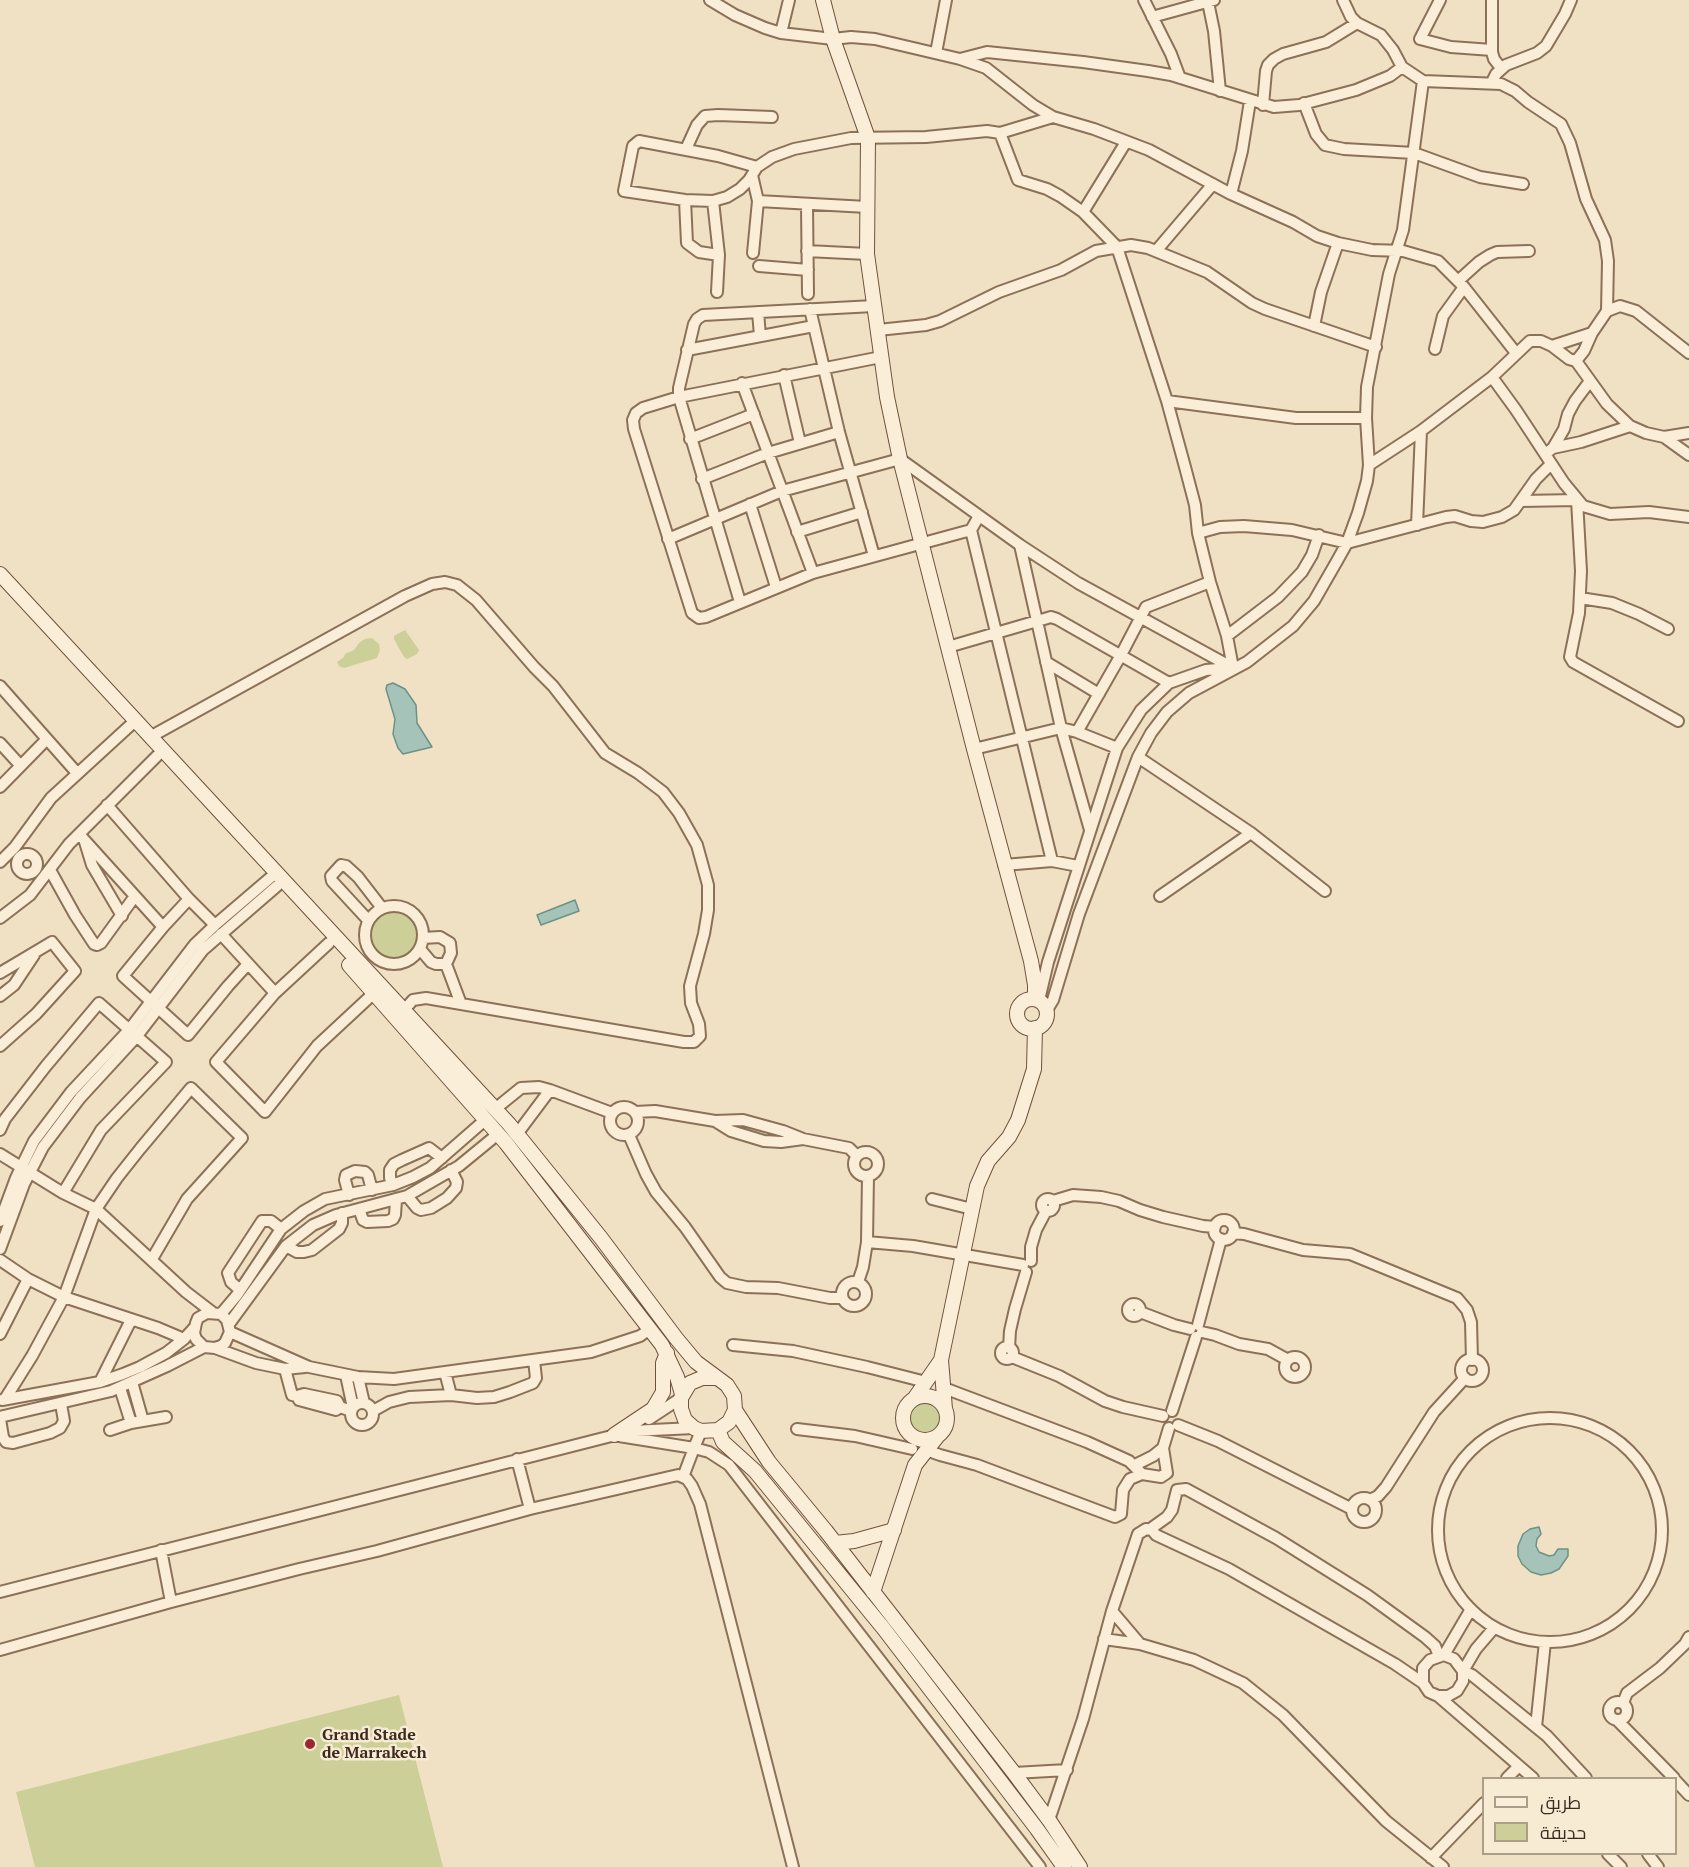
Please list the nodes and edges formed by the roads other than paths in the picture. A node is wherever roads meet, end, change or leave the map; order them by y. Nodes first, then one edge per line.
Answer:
1 (712, 0) edge
2 (789, 0) edge
3 (823, 0) edge
4 (946, 0) edge
5 (1144, 0) edge
6 (1343, 0) edge
7 (1440, 0) edge
8 (1492, 0) edge
9 (1571, 0) edge
10 (1211, 1) edge
11 (1152, 17) junction
12 (1357, 23) junction
13 (781, 33) junction
14 (833, 39) junction
15 (1492, 50) junction
16 (936, 53) junction
17 (960, 59) junction
18 (1402, 67) junction
19 (1501, 68) junction
20 (1180, 78) junction
21 (1423, 81) junction
22 (1492, 82) junction
23 (1220, 91) junction
24 (1250, 101) junction
25 (1304, 104) junction
26 (1263, 105) junction
27 (772, 117) dead end
28 (1053, 117) junction
29 (1000, 133) junction
30 (868, 138) junction
31 (1126, 142) junction
32 (686, 149) junction
33 (1414, 153) junction
34 (754, 171) junction
35 (1213, 184) junction
36 (1523, 184) dead end
37 (1231, 194) junction
38 (685, 200) junction
39 (713, 201) junction
40 (758, 201) junction
41 (807, 205) junction
42 (867, 207) junction
43 (1083, 212) junction
44 (1338, 243) junction
45 (1117, 247) junction
46 (1396, 250) junction
47 (807, 251) junction
48 (1155, 251) junction
49 (1529, 251) dead end
50 (753, 253) dead end
51 (867, 254) junction
52 (719, 255) junction
53 (759, 266) dead end
54 (808, 270) junction
55 (1461, 284) junction
56 (717, 292) dead end
57 (808, 294) dead end
58 (874, 306) junction
59 (810, 309) junction
60 (1607, 311) junction
61 (758, 312) junction
62 (814, 326) junction
63 (1314, 326) junction
64 (878, 330) junction
65 (1592, 333) junction
66 (760, 336) junction
67 (1552, 346) junction
68 (1376, 347) junction
69 (1435, 349) dead end
70 (687, 350) junction
71 (1516, 353) junction
72 (1689, 353) edge
73 (881, 357) junction
74 (1576, 361) junction
75 (824, 368) junction
76 (784, 375) junction
77 (1492, 378) junction
78 (1590, 381) junction
79 (742, 383) junction
80 (679, 397) junction
81 (1167, 401) junction
82 (754, 414) junction
83 (1366, 418) junction
84 (1630, 426) junction
85 (1421, 431) junction
86 (839, 432) junction
87 (1689, 433) edge
88 (1664, 437) junction
89 (690, 439) junction
90 (800, 443) junction
91 (1549, 451) junction
92 (768, 453) junction
93 (1689, 455) edge
94 (900, 459) junction
95 (1551, 464) junction
96 (1369, 465) junction
97 (850, 472) junction
98 (702, 479) junction
99 (782, 491) junction
100 (1577, 500) junction
101 (1521, 501) junction
102 (750, 504) junction
103 (862, 512) junction
104 (979, 516) junction
105 (1689, 517) edge
106 (714, 519) junction
107 (1417, 525) junction
108 (971, 530) junction
109 (797, 532) junction
110 (1198, 533) junction
111 (1319, 535) junction
112 (668, 539) junction
113 (921, 543) junction
114 (1347, 543) junction
115 (1020, 545) junction
116 (874, 556) junction
117 (813, 573) junction
118 (0, 574) edge
119 (1210, 582) junction
120 (0, 586) edge
121 (776, 587) junction
122 (1580, 598) junction
123 (740, 602) junction
124 (1140, 617) junction
125 (1036, 621) junction
126 (1668, 629) dead end
127 (996, 634) junction
128 (1227, 636) junction
129 (948, 647) junction
130 (1121, 655) junction
131 (1046, 662) junction
132 (1233, 668) junction
133 (1169, 683) junction
134 (0, 686) edge
135 (1099, 694) junction
136 (1678, 721) dead end
137 (132, 723) junction
138 (1061, 728) junction
139 (1077, 732) junction
140 (150, 736) junction
141 (1021, 738) junction
142 (46, 740) junction
143 (0, 743) edge
144 (1117, 748) junction
145 (974, 749) junction
146 (157, 756) junction
147 (1138, 757) junction
148 (20, 765) junction
149 (78, 773) junction
150 (0, 787) edge
151 (107, 805) junction
152 (1090, 830) junction
153 (1251, 833) junction
154 (81, 836) junction
155 (18, 851) junction
156 (1052, 861) junction
157 (0, 862) edge
158 (1004, 865) junction
159 (1078, 866) junction
160 (42, 873) junction
161 (274, 882) junction
162 (1325, 891) dead end
163 (135, 896) junction
164 (1160, 896) dead end
165 (189, 899) junction
166 (382, 908) junction
167 (122, 916) junction
168 (0, 918) edge
169 (368, 921) junction
170 (163, 927) junction
171 (218, 929) junction
172 (366, 942) junction
173 (329, 943) junction
174 (422, 944) junction
175 (36, 953) junction
176 (351, 955) junction
177 (385, 963) junction
178 (248, 964) junction
179 (446, 964) junction
180 (0, 973) edge
181 (371, 976) junction
182 (275, 993) junction
183 (374, 993) junction
184 (0, 996) edge
185 (1040, 1003) junction
186 (461, 1004) junction
187 (155, 1006) junction
188 (403, 1011) junction
189 (1035, 1028) junction
190 (133, 1033) junction
191 (0, 1046) edge
192 (550, 1090) junction
193 (495, 1109) junction
194 (635, 1112) junction
195 (612, 1113) junction
196 (2, 1117) edge
197 (485, 1120) junction
198 (0, 1130) edge
199 (498, 1134) junction
200 (517, 1134) junction
201 (629, 1134) junction
202 (468, 1135) junction
203 (479, 1150) junction
204 (0, 1154) edge
205 (857, 1156) junction
206 (442, 1158) junction
207 (26, 1170) junction
208 (451, 1170) junction
209 (868, 1176) junction
210 (393, 1185) junction
211 (372, 1190) junction
212 (63, 1192) junction
213 (349, 1195) junction
214 (401, 1198) junction
215 (932, 1198) dead end
216 (96, 1209) junction
217 (359, 1209) junction
218 (972, 1209) junction
219 (304, 1211) junction
220 (342, 1213) junction
221 (0, 1221) edge
222 (313, 1225) junction
223 (1215, 1227) junction
224 (281, 1229) junction
225 (1233, 1233) junction
226 (1221, 1239) junction
227 (867, 1242) junction
228 (286, 1246) junction
229 (0, 1249) edge
230 (962, 1254) junction
231 (152, 1259) junction
232 (0, 1260) edge
233 (1027, 1266) junction
234 (28, 1279) junction
235 (858, 1282) junction
236 (240, 1290) junction
237 (64, 1297) junction
238 (842, 1298) junction
239 (1140, 1312) dead end
240 (216, 1313) junction
241 (131, 1320) junction
242 (194, 1328) junction
243 (230, 1328) junction
244 (650, 1329) junction
245 (1196, 1331) junction
246 (0, 1334) edge
247 (184, 1339) junction
248 (733, 1345) dead end
249 (210, 1347) junction
250 (668, 1353) junction
251 (534, 1360) junction
252 (941, 1360) junction
253 (1288, 1360) dead end
254 (1472, 1360) junction
255 (309, 1367) junction
256 (285, 1369) junction
257 (445, 1372) junction
258 (346, 1375) junction
259 (358, 1377) junction
260 (715, 1378) junction
261 (1465, 1378) junction
262 (100, 1382) junction
263 (125, 1382) junction
264 (926, 1382) junction
265 (944, 1388) junction
266 (50, 1390) junction
267 (451, 1395) junction
268 (682, 1396) junction
269 (914, 1399) junction
270 (2, 1400) edge
271 (364, 1403) junction
272 (57, 1404) junction
273 (352, 1409) junction
274 (945, 1409) junction
275 (735, 1410) junction
276 (373, 1411) junction
277 (1168, 1413) junction
278 (166, 1417) dead end
279 (0, 1418) edge
280 (143, 1421) junction
281 (131, 1423) junction
282 (1173, 1427) junction
283 (797, 1429) dead end
284 (110, 1430) dead end
285 (697, 1430) junction
286 (718, 1430) junction
287 (631, 1431) junction
288 (908, 1432) junction
289 (614, 1435) junction
290 (937, 1437) junction
291 (694, 1448) junction
292 (1163, 1448) junction
293 (912, 1449) junction
294 (926, 1450) junction
295 (517, 1459) junction
296 (915, 1465) junction
297 (1138, 1470) junction
298 (683, 1477) junction
299 (1370, 1500) junction
300 (530, 1509) junction
301 (1352, 1509) junction
302 (894, 1530) junction
303 (1152, 1530) junction
304 (835, 1543) junction
305 (160, 1550) junction
306 (0, 1592) edge
307 (873, 1592) junction
308 (171, 1602) junction
309 (1471, 1609) junction
310 (1112, 1611) junction
311 (1494, 1628) junction
312 (1689, 1637) edge
313 (1104, 1639) junction
314 (1545, 1642) junction
315 (1140, 1644) junction
316 (0, 1650) edge
317 (1441, 1655) junction
318 (1463, 1671) junction
319 (1423, 1683) junction
320 (1438, 1696) junction
321 (1536, 1727) junction
322 (1519, 1766) junction
323 (1067, 1770) junction
324 (1014, 1773) junction
325 (1509, 1777) edge
326 (1531, 1777) edge
327 (1584, 1777) edge
328 (1672, 1777) edge
329 (1677, 1782) edge
330 (1689, 1795) edge
331 (1482, 1805) edge
332 (1049, 1820) junction
333 (1609, 1855) edge
334 (1649, 1855) edge
335 (1431, 1858) junction
336 (793, 1867) edge
337 (1040, 1867) edge
338 (1064, 1867) edge
339 (1080, 1867) edge
340 (1443, 1867) edge
341 (1621, 1867) edge
342 (1658, 1867) edge

1 - 13 street
2 - 13 street
3 - 14 street
4 - 16 street
5 - 11 street
6 - 12 street
7 - 15 street
8 - 15 street
9 - 19 street
10 - 11 street
10 - 23 street
11 - 20 street
12 - 18 street
12 - 26 street
13 - 14 street
14 - 16 street
14 - 30 street
15 - 19 street
16 - 17 street
17 - 20 street
17 - 28 street
18 - 21 street
18 - 25 street
19 - 22 street
20 - 23 street
21 - 22 street
21 - 33 street
22 - 60 street
23 - 24 street
24 - 26 street
24 - 37 street
25 - 26 street
25 - 33 street
27 - 32 street
28 - 29 street
28 - 31 street
29 - 30 street
29 - 43 street
30 - 34 street
30 - 42 street
31 - 35 street
31 - 43 street
32 - 34 street
32 - 38 street
33 - 36 street
33 - 46 street
34 - 39 street
34 - 40 street
35 - 37 street
35 - 48 street
37 - 44 street
38 - 39 street
38 - 52 street
39 - 52 street
40 - 41 street
40 - 50 street
41 - 42 street
41 - 47 street
42 - 51 street
43 - 45 street
44 - 46 street
44 - 63 street
45 - 48 street
45 - 64 street
45 - 81 street
46 - 55 street
46 - 68 street
47 - 51 street
47 - 54 street
48 - 63 street
49 - 55 street
51 - 58 street
52 - 56 street
53 - 54 street
54 - 57 street
55 - 69 street
55 - 71 street
58 - 59 street
58 - 64 street
59 - 61 street
59 - 62 street
60 - 65 street
60 - 72 street
61 - 66 street
61 - 70 street
62 - 66 street
62 - 75 street
63 - 68 street
64 - 73 street
65 - 67 street
65 - 74 street
66 - 70 street
67 - 71 street
67 - 74 street
68 - 83 street
70 - 80 street
71 - 77 street
73 - 75 street
73 - 94 street
74 - 78 street
75 - 76 street
75 - 86 street
76 - 79 street
76 - 90 street
77 - 85 street
77 - 91 street
78 - 84 street
78 - 91 street
79 - 80 street
79 - 82 street
80 - 89 street
80 - 112 street
81 - 83 street
81 - 110 street
82 - 89 street
82 - 92 street
83 - 96 street
84 - 88 street
84 - 91 street
85 - 96 street
85 - 107 street
86 - 90 street
86 - 97 street
87 - 88 street
88 - 93 street
89 - 98 street
90 - 92 street
91 - 95 street
92 - 98 street
92 - 99 street
94 - 97 street
94 - 104 street
94 - 113 street
95 - 100 street
95 - 101 street
96 - 114 street
97 - 99 street
97 - 103 street
98 - 106 street
99 - 102 street
99 - 109 street
100 - 101 street
100 - 105 street
100 - 122 street
101 - 107 street
102 - 106 street
102 - 121 street
103 - 109 street
103 - 116 street
104 - 108 street
104 - 115 street
106 - 112 street
106 - 123 street
107 - 114 street
108 - 113 street
108 - 127 street
109 - 117 street
110 - 111 street
110 - 119 street
111 - 114 street
111 - 128 street
112 - 123 street
113 - 116 street
113 - 129 street
114 - 132 street
115 - 124 street
115 - 125 street
116 - 117 street
117 - 121 street
118 - 137 street
119 - 124 street
119 - 128 street
120 - 137 street
121 - 123 street
122 - 126 street
122 - 136 street
124 - 130 street
124 - 132 street
125 - 127 street
125 - 130 street
125 - 131 street
127 - 129 street
127 - 141 street
128 - 132 street
129 - 145 street
130 - 133 street
130 - 135 street
131 - 135 street
131 - 138 street
132 - 133 street
132 - 147 street
133 - 144 street
134 - 142 street
135 - 139 street
137 - 140 street
137 - 146 street
137 - 149 street
138 - 139 street
138 - 141 street
138 - 152 street
139 - 144 street
140 - 176 street
140 - 186 street
141 - 145 street
141 - 156 street
142 - 148 street
142 - 149 street
143 - 148 street
144 - 152 street
145 - 158 street
146 - 151 street
146 - 161 street
147 - 153 street
147 - 185 street
148 - 150 street
149 - 155 street
151 - 154 street
151 - 165 street
152 - 159 street
153 - 162 street
153 - 164 street
154 - 160 street
154 - 163 street
154 - 167 street
155 - 157 street
155 - 160 street
156 - 158 street
156 - 159 street
158 - 185 street
159 - 185 street
160 - 167 street
160 - 168 street
161 - 171 street
161 - 173 street
163 - 167 street
163 - 170 street
165 - 170 street
165 - 171 street
166 - 169 street
166 - 169 street
166 - 174 street
169 - 172 street
170 - 187 street
171 - 178 street
171 - 187 street
172 - 176 street
172 - 177 street
173 - 182 street
173 - 183 street
174 - 177 street
174 - 179 street
174 - 179 street
175 - 180 street
175 - 184 street
175 - 191 street
176 - 181 street
177 - 181 street
178 - 182 street
178 - 187 street
179 - 186 street
181 - 188 street
182 - 183 street
183 - 197 street
185 - 189 street
185 - 189 street
186 - 188 street
187 - 190 street
188 - 193 street
189 - 218 street
190 - 196 street
190 - 207 street
190 - 212 street
192 - 193 street
192 - 195 street
192 - 200 street
193 - 200 street
194 - 195 street
194 - 201 street
194 - 205 street
195 - 201 street
196 - 198 street
197 - 199 street
197 - 202 street
199 - 203 street
199 - 244 street
200 - 260 street
201 - 238 street
202 - 203 street
202 - 206 street
203 - 208 street
204 - 207 street
205 - 209 street
205 - 209 street
206 - 210 street
206 - 210 street
207 - 212 street
207 - 221 street
207 - 229 street
208 - 214 street
208 - 214 street
209 - 227 street
210 - 211 street
211 - 213 street
211 - 213 street
212 - 216 street
213 - 219 street
214 - 217 street
214 - 217 street
215 - 218 street
216 - 231 street
216 - 231 street
216 - 237 street
217 - 220 street
218 - 230 street
219 - 222 street
219 - 224 street
220 - 222 street
220 - 228 street
222 - 228 street
223 - 225 street
223 - 226 street
223 - 233 street
224 - 236 street
224 - 236 street
225 - 226 street
225 - 254 street
226 - 245 street
227 - 230 street
227 - 235 street
228 - 243 street
230 - 233 street
230 - 252 street
231 - 240 street
232 - 234 street
233 - 277 street
234 - 237 street
234 - 246 street
235 - 238 street
235 - 238 street
236 - 240 street
237 - 241 street
237 - 270 street
239 - 245 street
240 - 242 street
240 - 243 street
241 - 247 street
241 - 262 street
242 - 247 street
242 - 249 street
243 - 249 street
243 - 255 street
244 - 250 street
244 - 251 street
245 - 253 street
245 - 277 street
247 - 263 street
248 - 264 street
249 - 256 street
249 - 263 street
250 - 268 street
250 - 289 street
251 - 257 street
251 - 267 street
252 - 264 street
252 - 265 street
254 - 261 street
254 - 261 street
255 - 256 street
255 - 258 street
256 - 273 street
257 - 259 street
257 - 267 street
258 - 259 street
258 - 273 street
259 - 271 street
260 - 268 street
260 - 275 street
261 - 299 street
262 - 263 street
262 - 266 street
263 - 272 street
263 - 280 street
263 - 281 street
264 - 269 street
265 - 274 street
265 - 297 street
266 - 270 street
266 - 272 street
267 - 276 street
268 - 285 street
268 - 287 street
269 - 274 street
269 - 288 street
271 - 273 street
271 - 276 street
272 - 279 street
272 - 279 street
273 - 276 street
274 - 290 street
275 - 286 street
275 - 304 street
277 - 282 street
278 - 280 street
280 - 281 street
281 - 284 street
282 - 292 street
282 - 301 street
283 - 293 street
285 - 286 street
285 - 287 street
285 - 291 street
286 - 338 street
287 - 289 street
288 - 290 street
288 - 293 street
289 - 291 street
289 - 295 street
290 - 294 street
291 - 298 street
291 - 337 street
292 - 297 street
292 - 297 street
293 - 296 street
294 - 296 street
294 - 297 street
295 - 300 street
295 - 305 street
296 - 302 street
298 - 300 street
298 - 336 street
299 - 301 street
299 - 301 street
300 - 308 street
302 - 304 street
302 - 307 street
303 - 310 street
303 - 317 street
303 - 319 street
304 - 307 street
305 - 306 street
305 - 308 street
307 - 324 street
308 - 316 street
309 - 311 street
309 - 314 street
309 - 317 street
310 - 313 street
310 - 315 street
311 - 314 street
311 - 318 street
312 - 328 street
313 - 315 street
313 - 323 street
314 - 321 street
315 - 335 street
317 - 318 street
317 - 319 street
318 - 320 street
318 - 321 street
319 - 320 street
320 - 322 street
321 - 327 street
322 - 325 street
322 - 326 street
323 - 324 street
323 - 332 street
324 - 332 street
329 - 330 street
331 - 335 street
332 - 339 street
333 - 341 street
334 - 342 street
335 - 340 street

